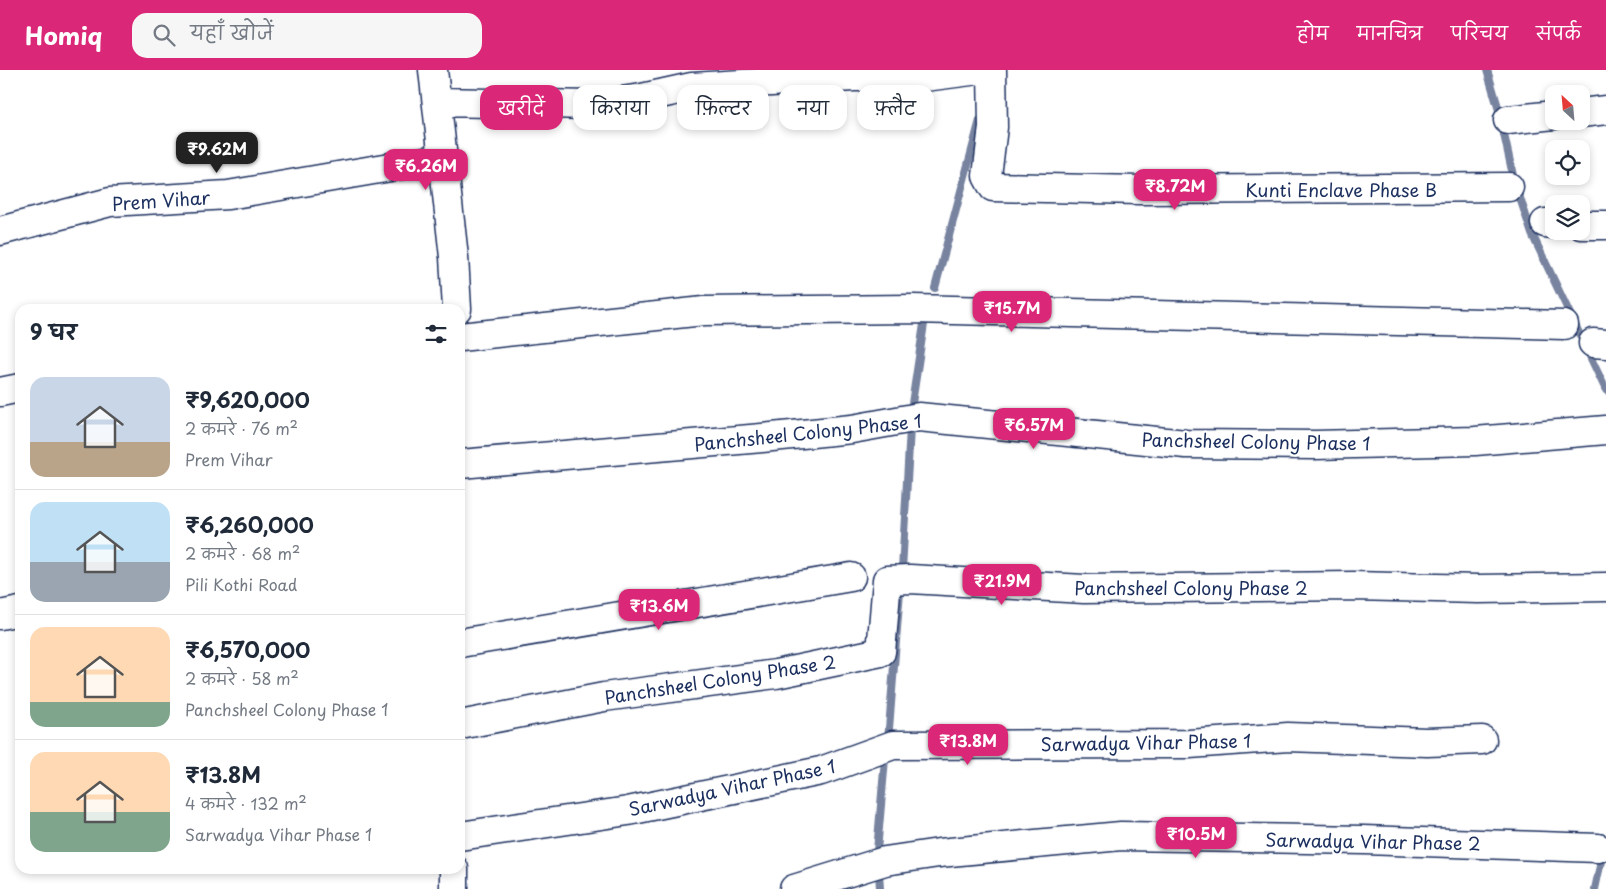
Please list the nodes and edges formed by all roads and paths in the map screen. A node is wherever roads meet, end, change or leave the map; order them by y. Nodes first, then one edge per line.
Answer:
1 (433, 70) edge
2 (979, 70) edge
3 (992, 70) edge
4 (925, 73) edge
5 (854, 74) edge
6 (437, 102) junction
7 (1606, 110) edge
8 (1590, 112) edge
9 (1545, 116) edge
10 (1508, 120) dead end
11 (443, 158) junction
12 (1509, 187) dead end
13 (1590, 224) edge
14 (1606, 225) edge
15 (0, 231) edge
16 (457, 304) edge
17 (1564, 325) dead end
18 (465, 336) edge
19 (15, 389) edge
20 (0, 392) edge
21 (1606, 430) edge
22 (465, 464) edge
23 (851, 577) dead end
24 (1606, 587) edge
25 (15, 612) edge
26 (0, 615) edge
27 (465, 642) edge
28 (465, 725) edge
29 (1482, 740) dead end
30 (465, 835) edge
31 (1598, 848) dead end
32 (454, 874) edge
33 (454, 889) edge
34 (794, 889) edge

1 - 6 street
2 - 4 street
3 - 12 street, Kunti Enclave Phase B
4 - 5 street
5 - 6 street
6 - 11 street
7 - 8 street
9 - 10 street
11 - 15 street, Prem Vihar
11 - 16 street
13 - 14 street
17 - 18 street
19 - 20 street
21 - 22 street, Panchsheel Colony Phase 1
23 - 27 street
24 - 28 street, Panchsheel Colony Phase 2
25 - 26 street
29 - 30 street, Sarwadya Vihar Phase 1
31 - 34 street, Sarwadya Vihar Phase 2
32 - 33 street

